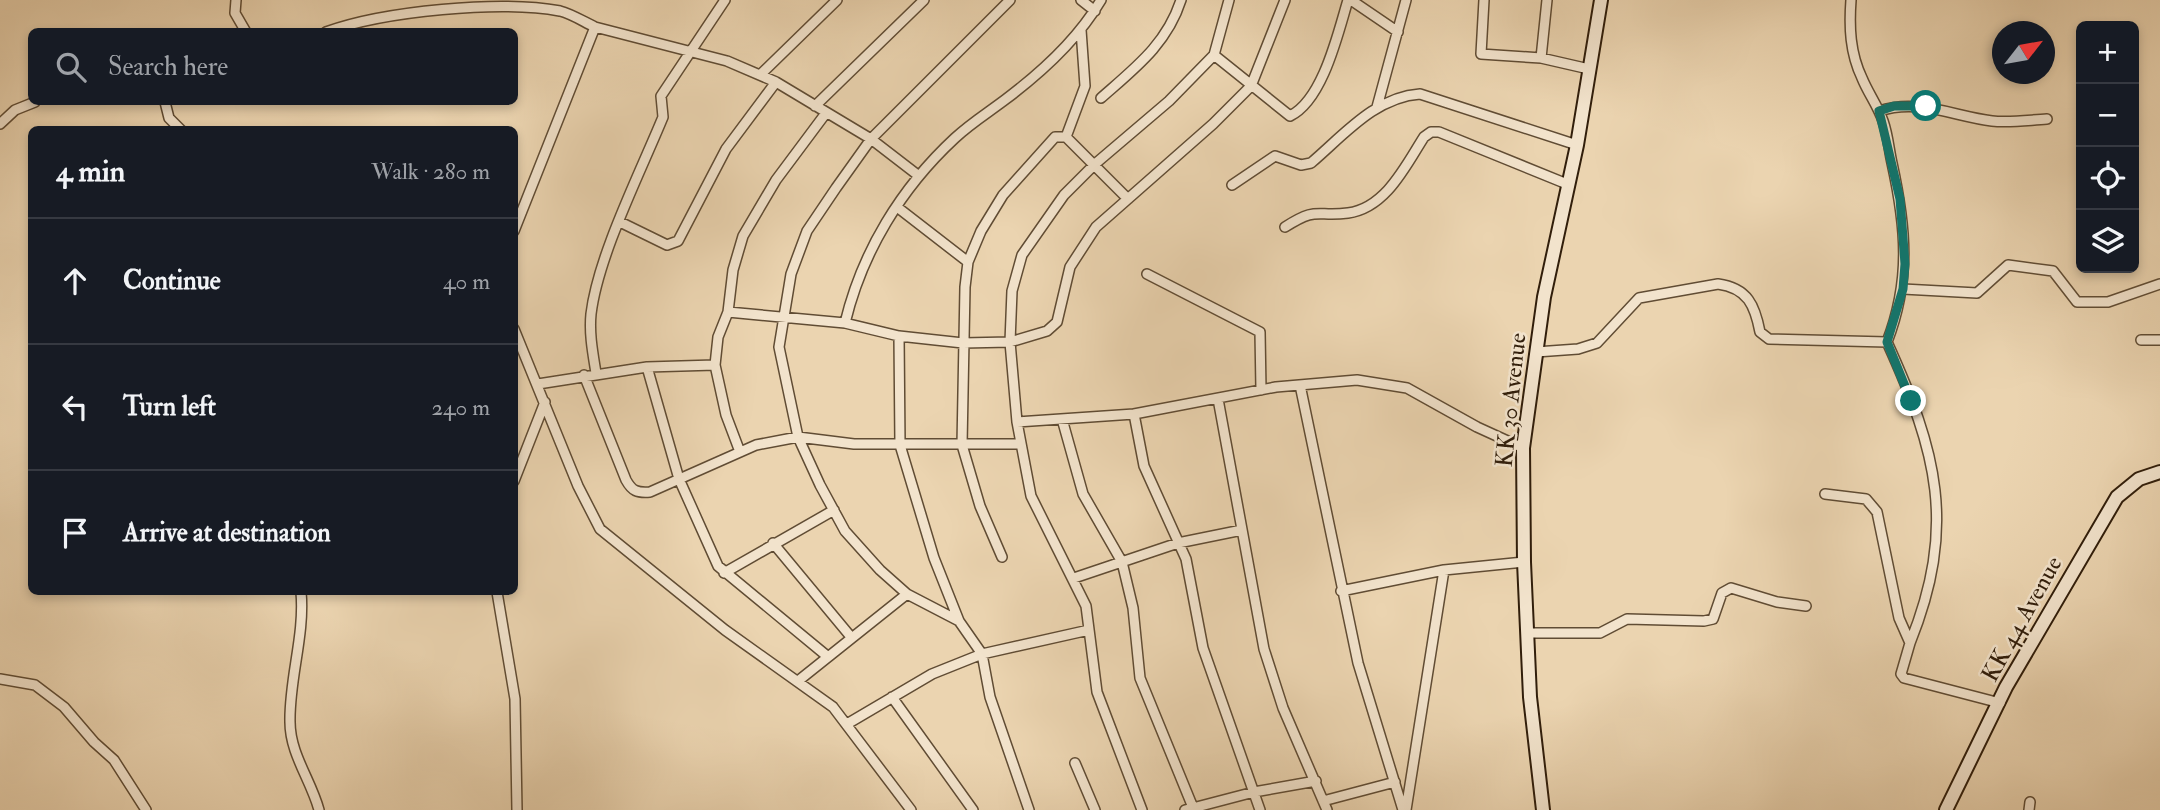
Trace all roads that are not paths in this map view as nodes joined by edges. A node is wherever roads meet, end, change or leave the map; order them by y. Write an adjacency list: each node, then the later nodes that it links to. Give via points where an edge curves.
1 (236, 0): 21 (street, via 235,13)
2 (725, 0): 25 (street)
3 (837, 0): 29 (street)
4 (924, 0): 35 (street)
5 (1010, 0): 43 (street)
6 (1081, 0): 19 (street)
7 (1101, 0): 19 (street)
8 (1181, 0): 32 (street, via 1165,38)
9 (1229, 0): 26 (street)
10 (1285, 0): 31 (street)
11 (1350, 0): 24 (street); 31 (street, via 1311,99 1290,116)
12 (1406, 0): 24 (street)
13 (1484, 0): 27 (street, via 1481,54)
14 (1547, 0): 27 (street)
15 (1601, 0): 28 (main road, KK 30 Avenue)
16 (1851, 0): 37 (street, via 1852,49)
17 (495, 2): 18 (street); 22 (street, via 397,13)
18 (520, 2): 20 (street, via 562,11)
19 (1095, 11): 23 (street)
20 (595, 27): 25 (street); 51 (street)
21 (244, 28)
22 (341, 28)
23 (1081, 30): 42 (street, via 1085,86); 46 (street, via 1023,86 954,138)
24 (1398, 32): 36 (street)
25 (693, 52): 29 (street); 52 (street, via 661,96 663,117)
26 (1214, 55): 31 (street); 45 (street, via 1169,101)
27 (1541, 58): 28 (street)
28 (1589, 69): 44 (main road, KK 30 Avenue)
29 (760, 75): 30 (street)
30 (776, 82): 35 (street); 52 (street, via 726,149 678,241 667,245)
31 (1251, 86): 49 (street)
32 (1101, 98)
33 (28, 105): 40 (street)
34 (166, 105): 41 (street)
35 (815, 106): 38 (street)
36 (1377, 107): 44 (street, via 1391,98 1420,94); 48 (street, via 1311,163 1275,156)
37 (1879, 111): 39 (street, via 1926,106 1996,121); 57 (street, via 1900,199)
38 (826, 113): 43 (street); 58 (street, via 776,180 743,236)
39 (2047, 119)
40 (0, 124)
41 (177, 126)
42 (1066, 137): 45 (street); 54 (street, via 1055,137 1003,195)
43 (871, 139): 46 (street); 59 (street, via 807,231 791,274)
44 (1577, 145): 47 (main road, KK 30 Avenue)
45 (1095, 164): 49 (street); 65 (street, via 1065,195 1022,255 1012,291)
46 (919, 176): 50 (street)
47 (1567, 184): 53 (street, via 1431,132 1381,196 1349,213 1314,212); 68 (main road, KK 30 Avenue)
48 (1232, 185)
49 (1128, 199): 65 (street, via 1097,227 1070,267 1057,322 1036,336)
50 (897, 207): 54 (street); 60 (street, via 864,265)
51 (518, 221)
52 (620, 222): 71 (street, via 591,314)
53 (1285, 228)
54 (968, 262): 67 (street)
55 (1147, 274): 75 (street, via 1260,332)
56 (2160, 284): 57 (street, via 2108,302 2077,302 2053,271 2015,264 2002,269 1977,293)
57 (1903, 289): 66 (street)
58 (728, 313): 59 (street); 69 (street, via 718,337)
59 (783, 317): 60 (street); 81 (street, via 779,347)
60 (845, 323): 61 (street)
61 (899, 336): 67 (street); 83 (street)
62 (518, 338): 73 (street)
63 (2160, 340): 64 (street)
64 (2141, 341)
65 (1010, 342): 67 (street); 80 (street)
66 (1887, 342): 68 (street, via 1769,340 1760,332 1751,300 1718,284 1639,298 1597,343); 110 (street, via 1929,448 1937,502 1929,588)
67 (963, 343): 84 (street)
68 (1536, 352): 85 (main road, KK 30 Avenue)
69 (715, 365): 70 (street); 86 (street)
70 (647, 367): 71 (street); 89 (street)
71 (596, 373): 72 (street)
72 (584, 375): 73 (street); 89 (street, via 632,489 650,492)
73 (538, 384): 77 (street)
74 (1300, 385): 75 (street); 85 (street, via 1342,380 1391,384 1418,393 1477,428); 101 (street)
75 (1261, 390): 76 (street)
76 (1218, 399): 78 (street); 92 (street)
77 (545, 402): 87 (street); 114 (street, via 600,529 725,630)
78 (1135, 414): 79 (street); 94 (street, via 1144,466)
79 (1062, 419): 80 (street); 96 (street, via 1083,494)
80 (1017, 422): 82 (street)
81 (798, 437): 83 (street); 86 (street); 91 (street)
82 (1020, 444): 84 (street); 100 (street, via 1031,496)
83 (900, 445): 84 (street); 106 (street, via 925,532)
84 (962, 445): 95 (street, via 980,506)
85 (1523, 448): 97 (main road, KK 30 Avenue)
86 (740, 452): 89 (street)
87 (518, 471)
88 (2160, 472): 116 (main road, KK 44 Avenue, via 2139,479 2118,497)
89 (679, 479): 99 (street)
90 (1825, 494): 110 (street, via 1856,497 1873,505 1899,618)
91 (834, 510): 93 (street); 102 (street, via 845,531)
92 (1242, 530): 94 (street); 119 (street, via 1264,649 1283,708)
93 (773, 543): 99 (street); 109 (street)
94 (1178, 543): 96 (street); 121 (street, via 1191,576 1203,648)
95 (1002, 556)
96 (1122, 562): 100 (street); 123 (street, via 1133,608 1140,678)
97 (1524, 562): 98 (street); 108 (main road, KK 30 Avenue)
98 (1444, 570): 101 (street); 133 (street)
99 (724, 573): 112 (street)
100 (1074, 578): 107 (street, via 1086,606)
101 (1341, 590): 120 (street)
102 (907, 594): 106 (street); 109 (street)
103 (301, 595): 125 (street, via 290,722 292,745)
104 (498, 595): 126 (street, via 515,699)
105 (1806, 606): 108 (street, via 1731,588 1722,593 1713,619 1627,619 1600,634)
106 (959, 621): 111 (street)
107 (1089, 630): 111 (street); 131 (street, via 1097,692)
108 (1529, 633): 134 (main road, KK 30 Avenue, via 1530,697)
109 (851, 637): 112 (street)
110 (1910, 643): 116 (street, via 1900,669 1904,678)
111 (982, 654): 115 (street, via 932,674); 129 (street, via 998,723)
112 (827, 656): 114 (street)
113 (0, 679): 124 (street, via 35,685 64,707 114,760)
114 (798, 681): 117 (street, via 833,707)
115 (892, 697): 117 (street); 128 (street)
116 (2000, 703): 135 (main road, KK 44 Avenue)
117 (847, 724): 127 (street)
118 (1075, 762): 130 (street)
119 (1316, 781): 121 (street); 122 (street)
120 (1395, 782): 122 (street); 133 (street)
121 (1254, 792): 123 (street); 132 (street)
122 (1325, 805)
123 (1191, 809)
124 (146, 810)
125 (319, 810)
126 (517, 810)
127 (911, 810)
128 (973, 810)
129 (1029, 810)
130 (1095, 810)
131 (1141, 810)
132 (1260, 810)
133 (1405, 810)
134 (1543, 810)
135 (1946, 810)

